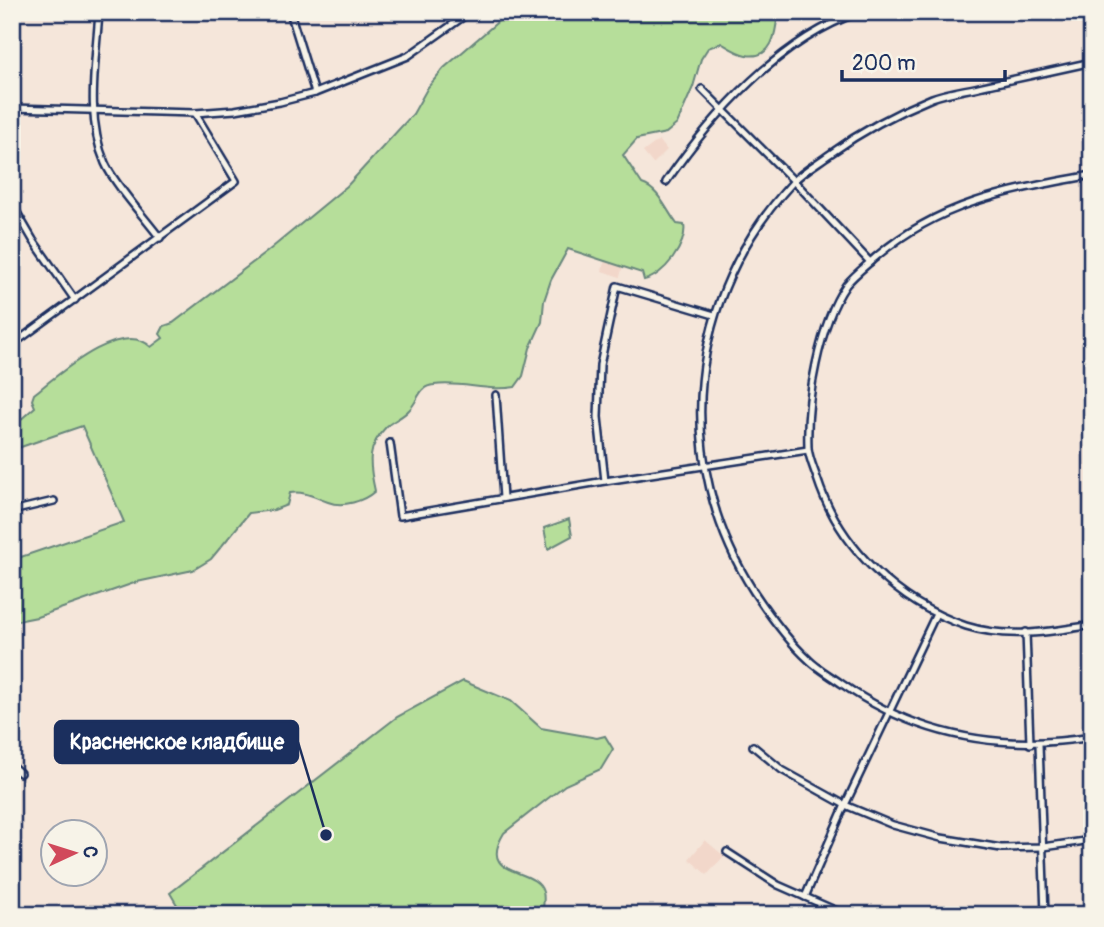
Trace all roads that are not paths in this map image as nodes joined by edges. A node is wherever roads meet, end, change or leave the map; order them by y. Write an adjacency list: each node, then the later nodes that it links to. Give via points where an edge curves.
1 (99, 12): 10 (street)
2 (290, 12): 7 (street)
3 (470, 12): 7 (street, via 408,56)
4 (860, 12): 9 (street, via 839,19 768,65)
5 (1092, 62): 13 (street, via 935,97 862,131)
6 (702, 89): 9 (street)
7 (315, 93): 11 (street, via 235,110)
8 (12, 108): 10 (street)
9 (724, 109): 13 (street); 14 (street)
10 (94, 111): 11 (street); 16 (street, via 95,134 106,166)
11 (195, 113): 16 (street, via 236,181)
12 (1092, 175): 17 (street, via 999,192 944,212)
13 (794, 181): 17 (street); 19 (street, via 747,241)
14 (666, 182)
15 (12, 204): 18 (street)
16 (160, 238): 18 (street)
17 (870, 262): 23 (street, via 846,285 823,330 811,389)
18 (75, 300): 20 (street)
19 (714, 315): 24 (street, via 701,378); 25 (street, via 617,286 600,365 598,417)
20 (12, 345)
21 (496, 395): 26 (street)
22 (390, 443): 26 (street, via 400,516)
23 (808, 450): 24 (street); 29 (street, via 822,494 841,529 876,572)
24 (705, 465): 25 (street); 32 (street, via 714,506 735,560 771,618 809,661)
25 (605, 481): 26 (street)
26 (503, 498)
27 (54, 501): 28 (street)
28 (12, 511)
29 (936, 614): 31 (street, via 998,633); 32 (street)
30 (1092, 625): 31 (street)
31 (1026, 632): 34 (street)
32 (889, 713): 34 (street, via 981,741); 39 (street)
33 (1092, 737): 35 (street)
34 (1030, 744): 35 (street)
35 (1038, 744): 41 (street)
36 (753, 746): 39 (street, via 782,770)
37 (12, 766): 38 (street)
38 (20, 773)
39 (845, 805): 41 (street, via 941,838 1001,848); 43 (street)
40 (1092, 840): 41 (street)
41 (1043, 847): 45 (street)
42 (727, 852): 43 (street)
43 (805, 897): 44 (street)
44 (846, 915)
45 (1045, 915)

